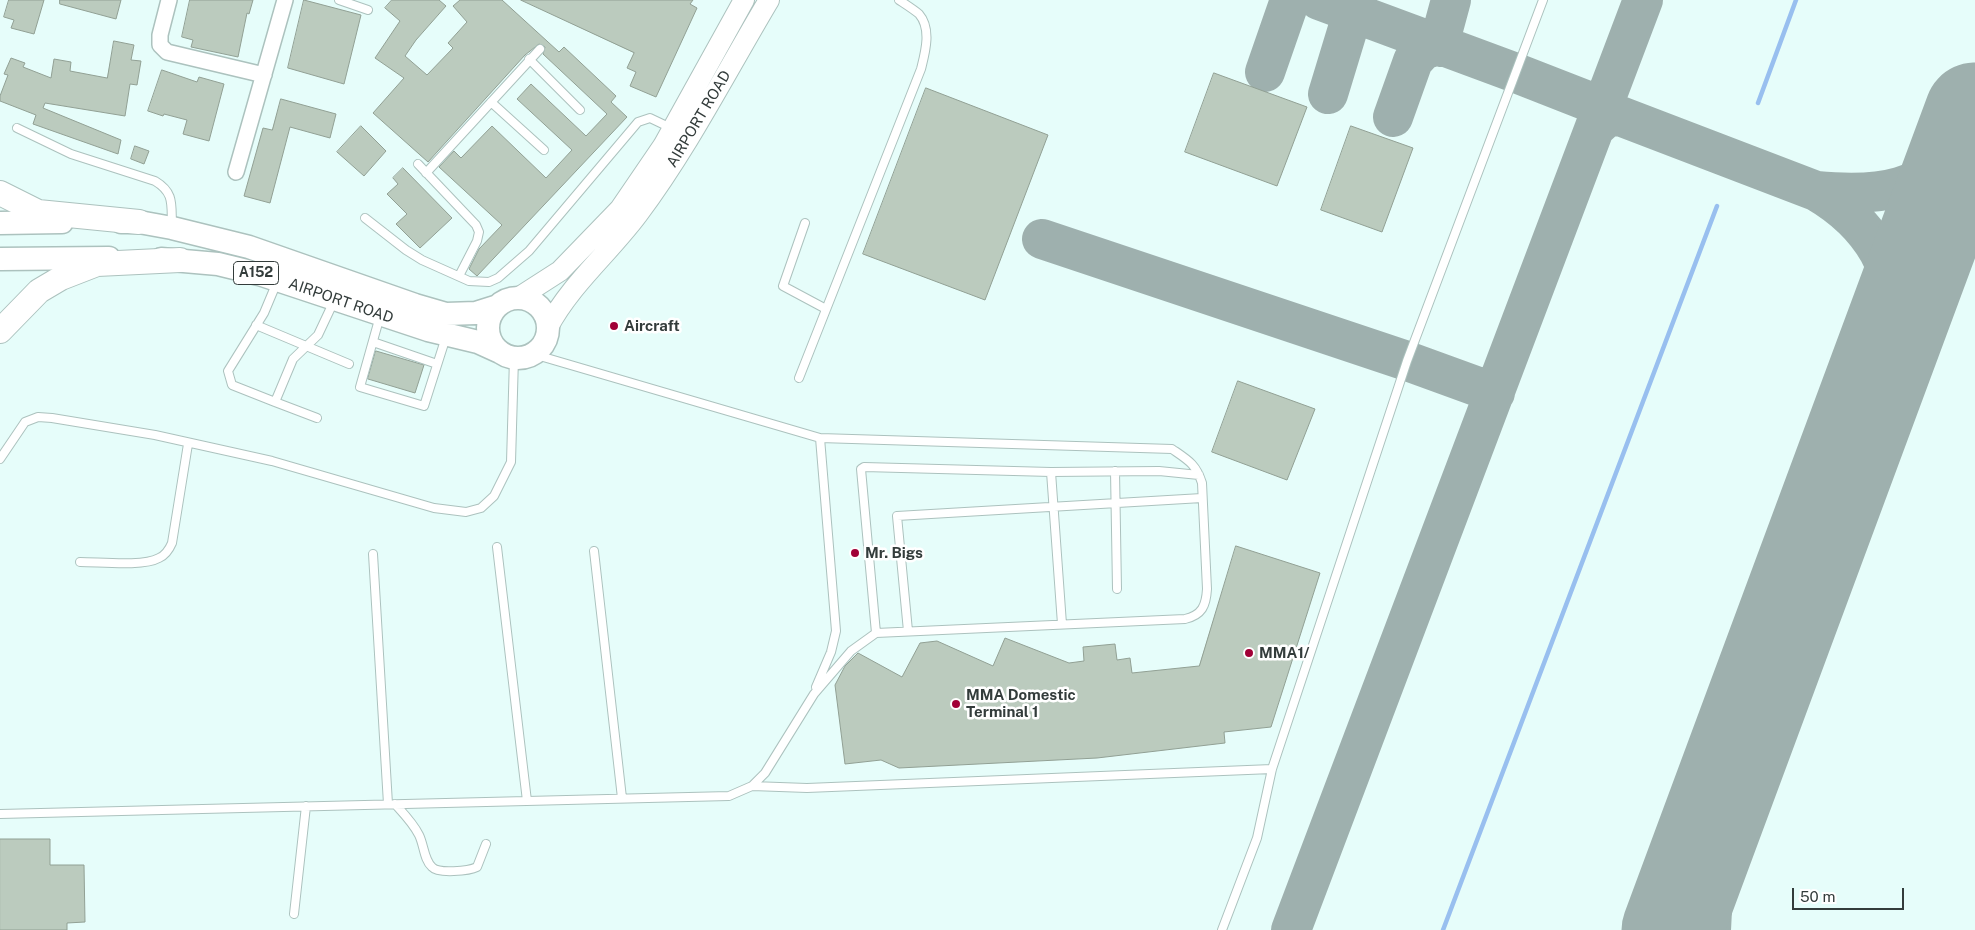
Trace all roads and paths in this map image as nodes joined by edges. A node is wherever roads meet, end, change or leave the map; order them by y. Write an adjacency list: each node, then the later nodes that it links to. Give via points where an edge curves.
1 (169, 0): 11 (street, via 160,35 160,44 167,52)
2 (285, 0): 11 (street)
3 (339, 0): 8 (lane)
4 (744, 0): 15 (main road, AIRPORT ROAD)
5 (769, 0): 36 (main road, AIRPORT ROAD, via 675,162 637,215 559,307)
6 (899, 0): 33 (lane, via 920,15 926,34 926,49 900,124)
7 (1543, 0): 65 (lane, via 1407,361)
8 (368, 10)
9 (540, 49): 10 (lane)
10 (530, 60): 12 (lane); 13 (lane)
11 (264, 75): 18 (street)
12 (491, 102): 16 (lane); 19 (lane)
13 (580, 110)
14 (17, 128): 25 (lane, via 71,154 163,186 168,191)
15 (673, 129): 28 (lane, via 650,118 638,122 529,251 507,270 489,282 469,281); 30 (main road, AIRPORT ROAD, via 620,209 560,271)
16 (544, 150)
17 (418, 164): 19 (lane)
18 (236, 172)
19 (426, 173): 28 (lane, via 479,232)
20 (0, 194): 23 (highway, via 38,212)
21 (365, 218): 28 (lane, via 422,260)
22 (0, 222): 23 (main road, AIRPORT ROAD / A152)
23 (139, 222): 25 (main road, AIRPORT ROAD / A152)
24 (805, 223): 33 (lane, via 783,286)
25 (172, 228): 32 (main road, AIRPORT ROAD / A152, via 249,247 446,314 476,313)
26 (0, 259): 27 (main road, AIRPORT ROAD / A152, via 143,257)
27 (180, 260): 29 (main road, AIRPORT ROAD / A152, via 218,264); 37 (highway, via 97,264 61,278 39,291)
28 (459, 276)
29 (277, 280): 31 (main road, AIRPORT ROAD / A152); 35 (lane)
30 (518, 298): 32 (main road, via 510,298); 36 (main road, via 542,308)
31 (335, 299): 34 (main road, AIRPORT ROAD / A152); 40 (lane, via 318,335)
32 (495, 307): 41 (main road, via 488,320 490,339)
33 (826, 309): 44 (lane)
34 (381, 314): 38 (main road, AIRPORT ROAD / A152); 39 (lane)
35 (256, 325): 40 (lane); 45 (lane, via 228,371 228,377 232,384)
36 (548, 327): 41 (main road, via 544,342)
37 (0, 330)
38 (447, 335): 41 (main road, AIRPORT ROAD / A152); 43 (lane)
39 (373, 342): 43 (lane); 43 (lane, via 360,387 424,406)
40 (307, 347): 42 (lane); 45 (lane, via 293,359)
41 (516, 354): 47 (lane); 48 (lane, via 511,462 494,496 481,508 466,512 434,508 272,461)
42 (350, 364)
43 (438, 364)
44 (799, 378)
45 (275, 402): 46 (lane)
46 (317, 418)
47 (820, 438): 52 (lane, via 1172,449 1190,461); 64 (lane, via 836,631)
48 (188, 444): 49 (lane, via 155,435 38,417 25,422); 59 (lane, via 168,552 145,562)
49 (0, 459)
50 (1115, 471): 51 (lane); 52 (lane); 54 (lane)
51 (1051, 472): 55 (lane); 63 (lane, via 861,469)
52 (1199, 475): 53 (lane)
53 (1202, 498): 54 (lane); 61 (lane, via 1207,589 1202,611 1185,619)
54 (1115, 504): 55 (lane); 60 (lane)
55 (1053, 508): 61 (lane); 62 (lane, via 897,516)
56 (497, 547): 68 (lane)
57 (594, 551): 67 (lane)
58 (373, 554): 69 (lane)
59 (80, 562)
60 (1117, 589)
61 (1062, 624): 62 (lane)
62 (908, 631): 63 (lane)
63 (876, 633): 64 (lane, via 851,651)
64 (814, 694): 66 (lane, via 765,772)
65 (1272, 769): 66 (lane, via 807,788); 74 (lane, via 1257,838)
66 (752, 786): 67 (lane, via 730,796)
67 (622, 798): 68 (lane)
68 (527, 801): 69 (lane)
69 (392, 804): 70 (lane); 72 (lane, via 412,824 434,870 472,870 477,867)
70 (306, 806): 71 (lane); 73 (lane)
71 (0, 814)
72 (486, 844)
73 (294, 914)
74 (1222, 930)

